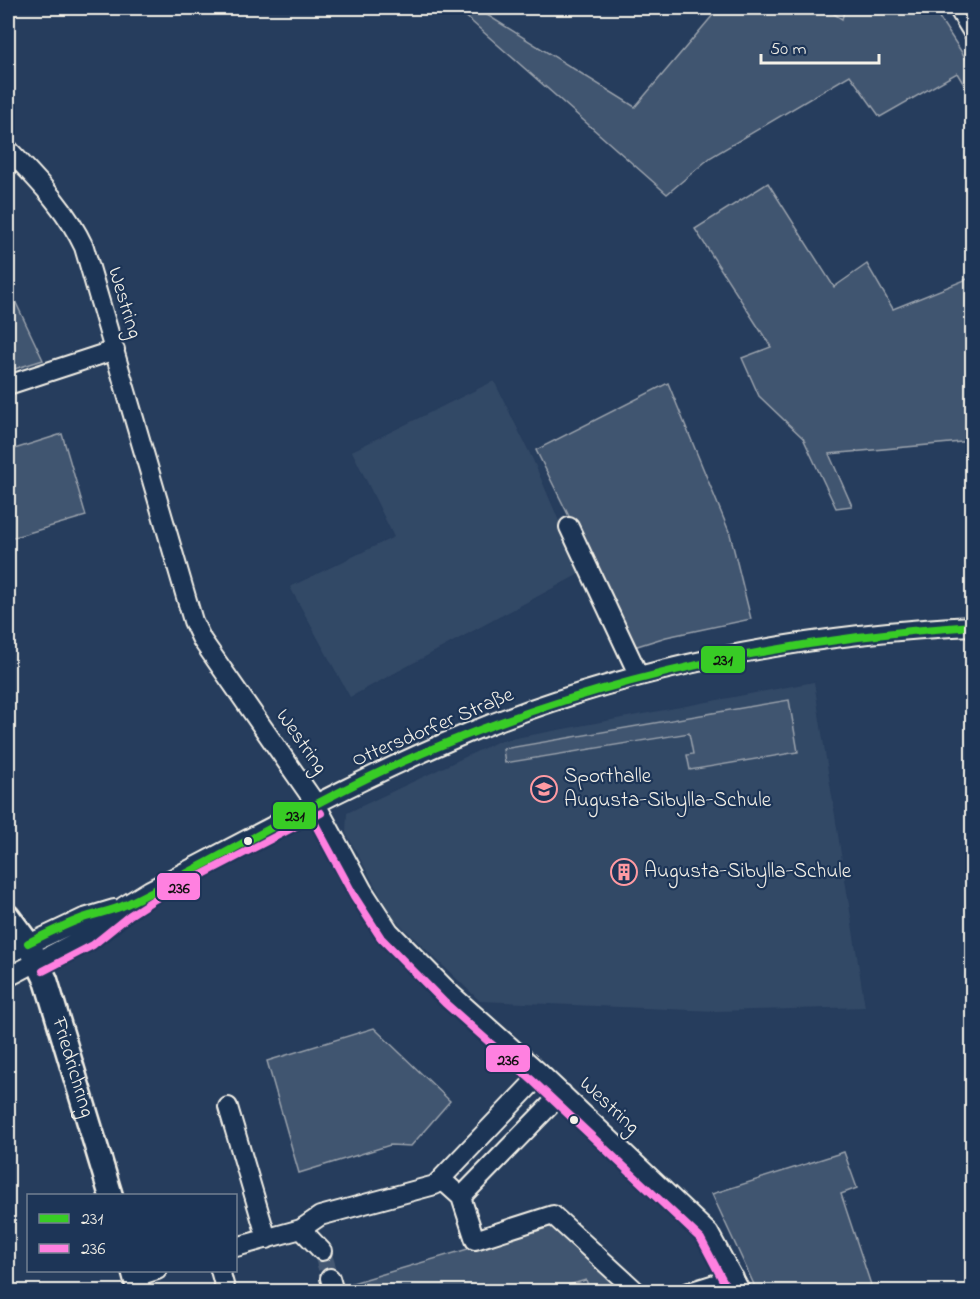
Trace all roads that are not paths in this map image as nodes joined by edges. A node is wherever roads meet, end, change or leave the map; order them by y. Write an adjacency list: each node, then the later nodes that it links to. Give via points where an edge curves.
1 (958, 8): 2 (street)
2 (972, 31)
3 (8, 149): 4 (street, Westring, via 57,200 73,224 84,247)
4 (115, 350): 5 (street); 9 (street, Westring, via 197,631)
5 (8, 385)
6 (569, 527): 8 (street)
7 (972, 626): 8 (street, Ottersdorfer Straße, via 863,634 784,645)
8 (639, 676): 9 (street, Ottersdorfer Straße, via 467,734)
9 (316, 804): 11 (street, Ottersdorfer Straße, via 124,906 84,918); 14 (street, Westring, via 388,931 452,995)
10 (8, 916): 11 (main road, Friedrichring)
11 (33, 952): 12 (street, Ottersdorfer Straße); 13 (street, Ottersdorfer Straße); 18 (main road, Friedrichring, via 57,1009 76,1086)
12 (8, 954)
13 (8, 976)
14 (541, 1074): 15 (street, Westring); 17 (street)
15 (562, 1093): 19 (street); 27 (street, Westring, via 709,1233)
16 (228, 1107): 21 (street)
17 (441, 1179): 19 (street); 20 (street, via 435,1185 320,1216)
18 (110, 1194)
19 (462, 1197): 29 (street, via 475,1240 554,1215)
20 (301, 1229): 21 (street); 23 (street)
21 (267, 1239): 22 (street)
22 (237, 1247)
23 (322, 1251)
24 (153, 1272): 26 (street)
25 (221, 1272): 28 (street)
26 (135, 1280)
27 (737, 1285): 30 (street)
28 (226, 1292)
29 (637, 1292)
30 (690, 1292)

